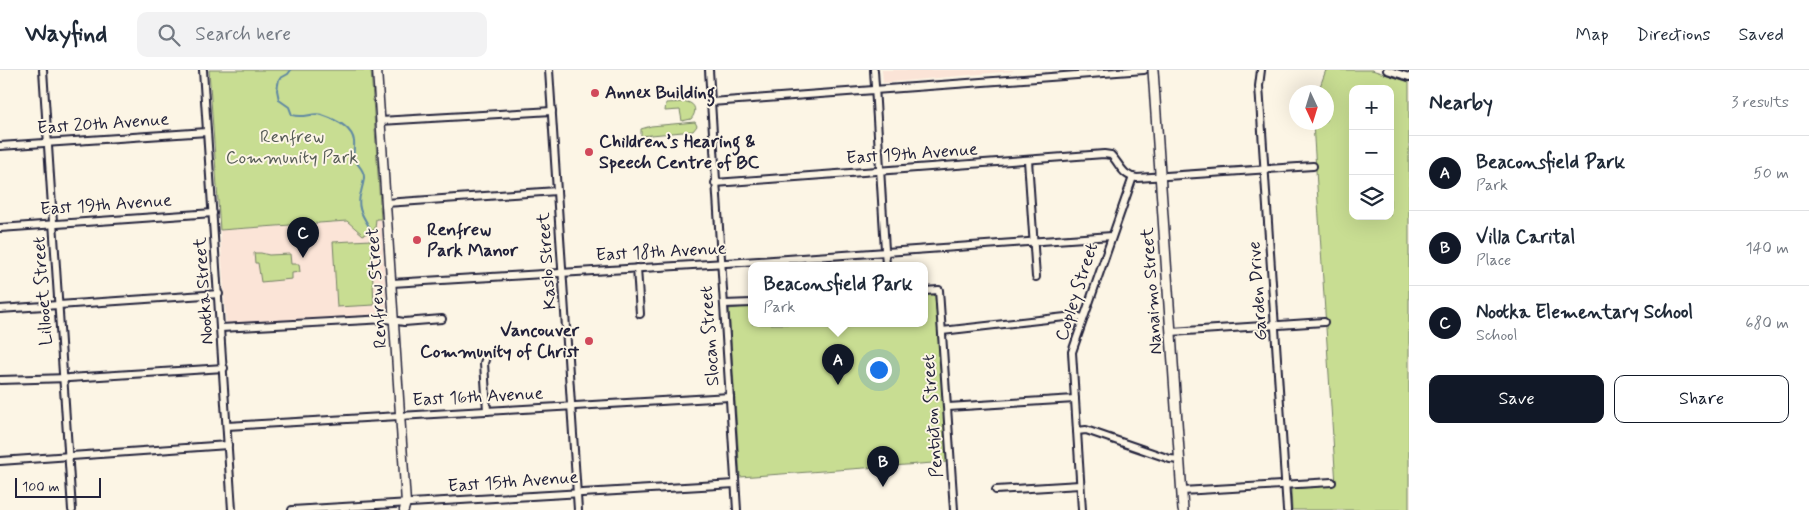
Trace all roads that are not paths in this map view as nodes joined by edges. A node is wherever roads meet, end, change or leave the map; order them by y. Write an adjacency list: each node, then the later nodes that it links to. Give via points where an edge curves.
1 (43, 70): 17 (street, Lillooet Street)
2 (203, 70): 16 (street, Nootka Street)
3 (377, 70): 15 (street, Renfrew Street)
4 (549, 70): 14 (street, Kaslo Street)
5 (709, 70): 13 (street, Slocan Street)
6 (874, 70): 12 (street)
7 (1144, 70): 12 (street)
8 (1153, 70): 23 (main road, Nanaimo Street)
9 (1261, 70): 21 (street, Garden Drive, via 1259,86)
10 (1387, 70): 11 (street)
11 (1409, 77)
12 (875, 91): 13 (street); 22 (street)
13 (711, 102): 25 (street, Slocan Street)
14 (552, 110): 15 (street); 26 (street, Kaslo Street)
15 (380, 122): 27 (street, Renfrew Street)
16 (207, 132): 17 (street, East 20th Avenue); 28 (street, Nootka Street)
17 (48, 143): 18 (street, East 20th Avenue); 29 (street, Lillooet Street)
18 (0, 146)
19 (1028, 160): 22 (street, East 19th Avenue); 24 (street, East 19th Avenue, via 1111,155 1121,170); 32 (street)
20 (1313, 166): 21 (street)
21 (1265, 169): 23 (street); 53 (street, Garden Drive)
22 (881, 172): 25 (street, East 19th Avenue); 33 (street)
23 (1160, 176): 24 (street); 56 (main road, Nanaimo Street)
24 (1133, 177): 31 (street, Copley Street)
25 (715, 183): 37 (street, Slocan Street)
26 (557, 191): 27 (street); 39 (street, Kaslo Street)
27 (386, 203): 41 (street, Renfrew Street)
28 (213, 213): 29 (street, East 19th Avenue); 43 (street, Nootka Street)
29 (54, 224): 30 (street, East 19th Avenue); 46 (street, Lillooet Street)
30 (0, 228)
31 (1112, 236): 32 (street, East 18th Avenue); 49 (street, Copley Street)
32 (1034, 240): 33 (street, East 18th Avenue); 40 (street)
33 (886, 252): 34 (street, East 18th Avenue); 36 (street)
34 (748, 262)
35 (748, 262): 37 (street, East 18th Avenue)
36 (886, 262)
37 (721, 264): 38 (street, East 18th Avenue); 45 (street, Slocan Street)
38 (637, 268): 39 (street, East 18th Avenue); 48 (street)
39 (563, 272): 41 (street, East 18th Avenue); 63 (street, Kaslo Street)
40 (1036, 277)
41 (392, 283): 51 (street, Renfrew Street)
42 (928, 291): 55 (street, Penticton Street, via 939,290)
43 (219, 294): 46 (street); 54 (street, Nootka Street)
44 (748, 303): 45 (street)
45 (724, 304): 61 (street, Slocan Street)
46 (59, 305): 47 (street); 59 (street, Lillooet Street)
47 (0, 309)
48 (640, 314)
49 (1083, 318): 55 (street, via 1074,316); 62 (street, Copley Street, via 1072,352)
50 (442, 319): 51 (street)
51 (394, 320): 54 (street); 66 (street, Renfrew Street)
52 (1324, 322): 53 (street)
53 (1275, 325): 56 (street); 75 (street, Garden Drive)
54 (221, 328): 58 (street, Nootka Street)
55 (942, 331): 64 (street, Penticton Street)
56 (1171, 332): 71 (main road, Nanaimo Street)
57 (486, 357): 65 (street)
58 (224, 368): 59 (street); 67 (street, Nootka Street)
59 (64, 377): 60 (street); 70 (street, Lillooet Street)
60 (0, 380)
61 (730, 397): 63 (street, East 16th Avenue); 74 (street, Slocan Street)
62 (1075, 399): 64 (street); 68 (street, Copley Street)
63 (571, 406): 65 (street, East 16th Avenue); 79 (street, Kaslo Street)
64 (948, 407): 86 (street, Penticton Street)
65 (487, 411): 66 (street, East 16th Avenue)
66 (400, 416): 67 (street, East 16th Avenue); 80 (street, Renfrew Street)
67 (227, 426): 69 (street, Nootka Street)
68 (1077, 431): 71 (street, via 1086,430); 76 (street, Copley Street)
69 (228, 445): 70 (street); 82 (street, Nootka Street)
70 (69, 456): 72 (street); 81 (street, Lillooet Street)
71 (1180, 460): 78 (main road, Nanaimo Street)
72 (0, 461)
73 (1332, 482): 75 (street)
74 (735, 484): 79 (street, East 15th Avenue); 85 (street, Slocan Street)
75 (1285, 484): 78 (street); 89 (street, Garden Drive)
76 (1080, 485): 77 (street); 87 (street, Copley Street)
77 (996, 490)
78 (1182, 491): 88 (main road, Nanaimo Street)
79 (577, 493): 80 (street, East 15th Avenue); 84 (street, Kaslo Street)
80 (406, 508): 83 (street, East 15th Avenue)
81 (72, 510)
82 (232, 510)
83 (292, 510)
84 (578, 510)
85 (737, 510)
86 (954, 510)
87 (1082, 510)
88 (1183, 510)
89 (1286, 510)

